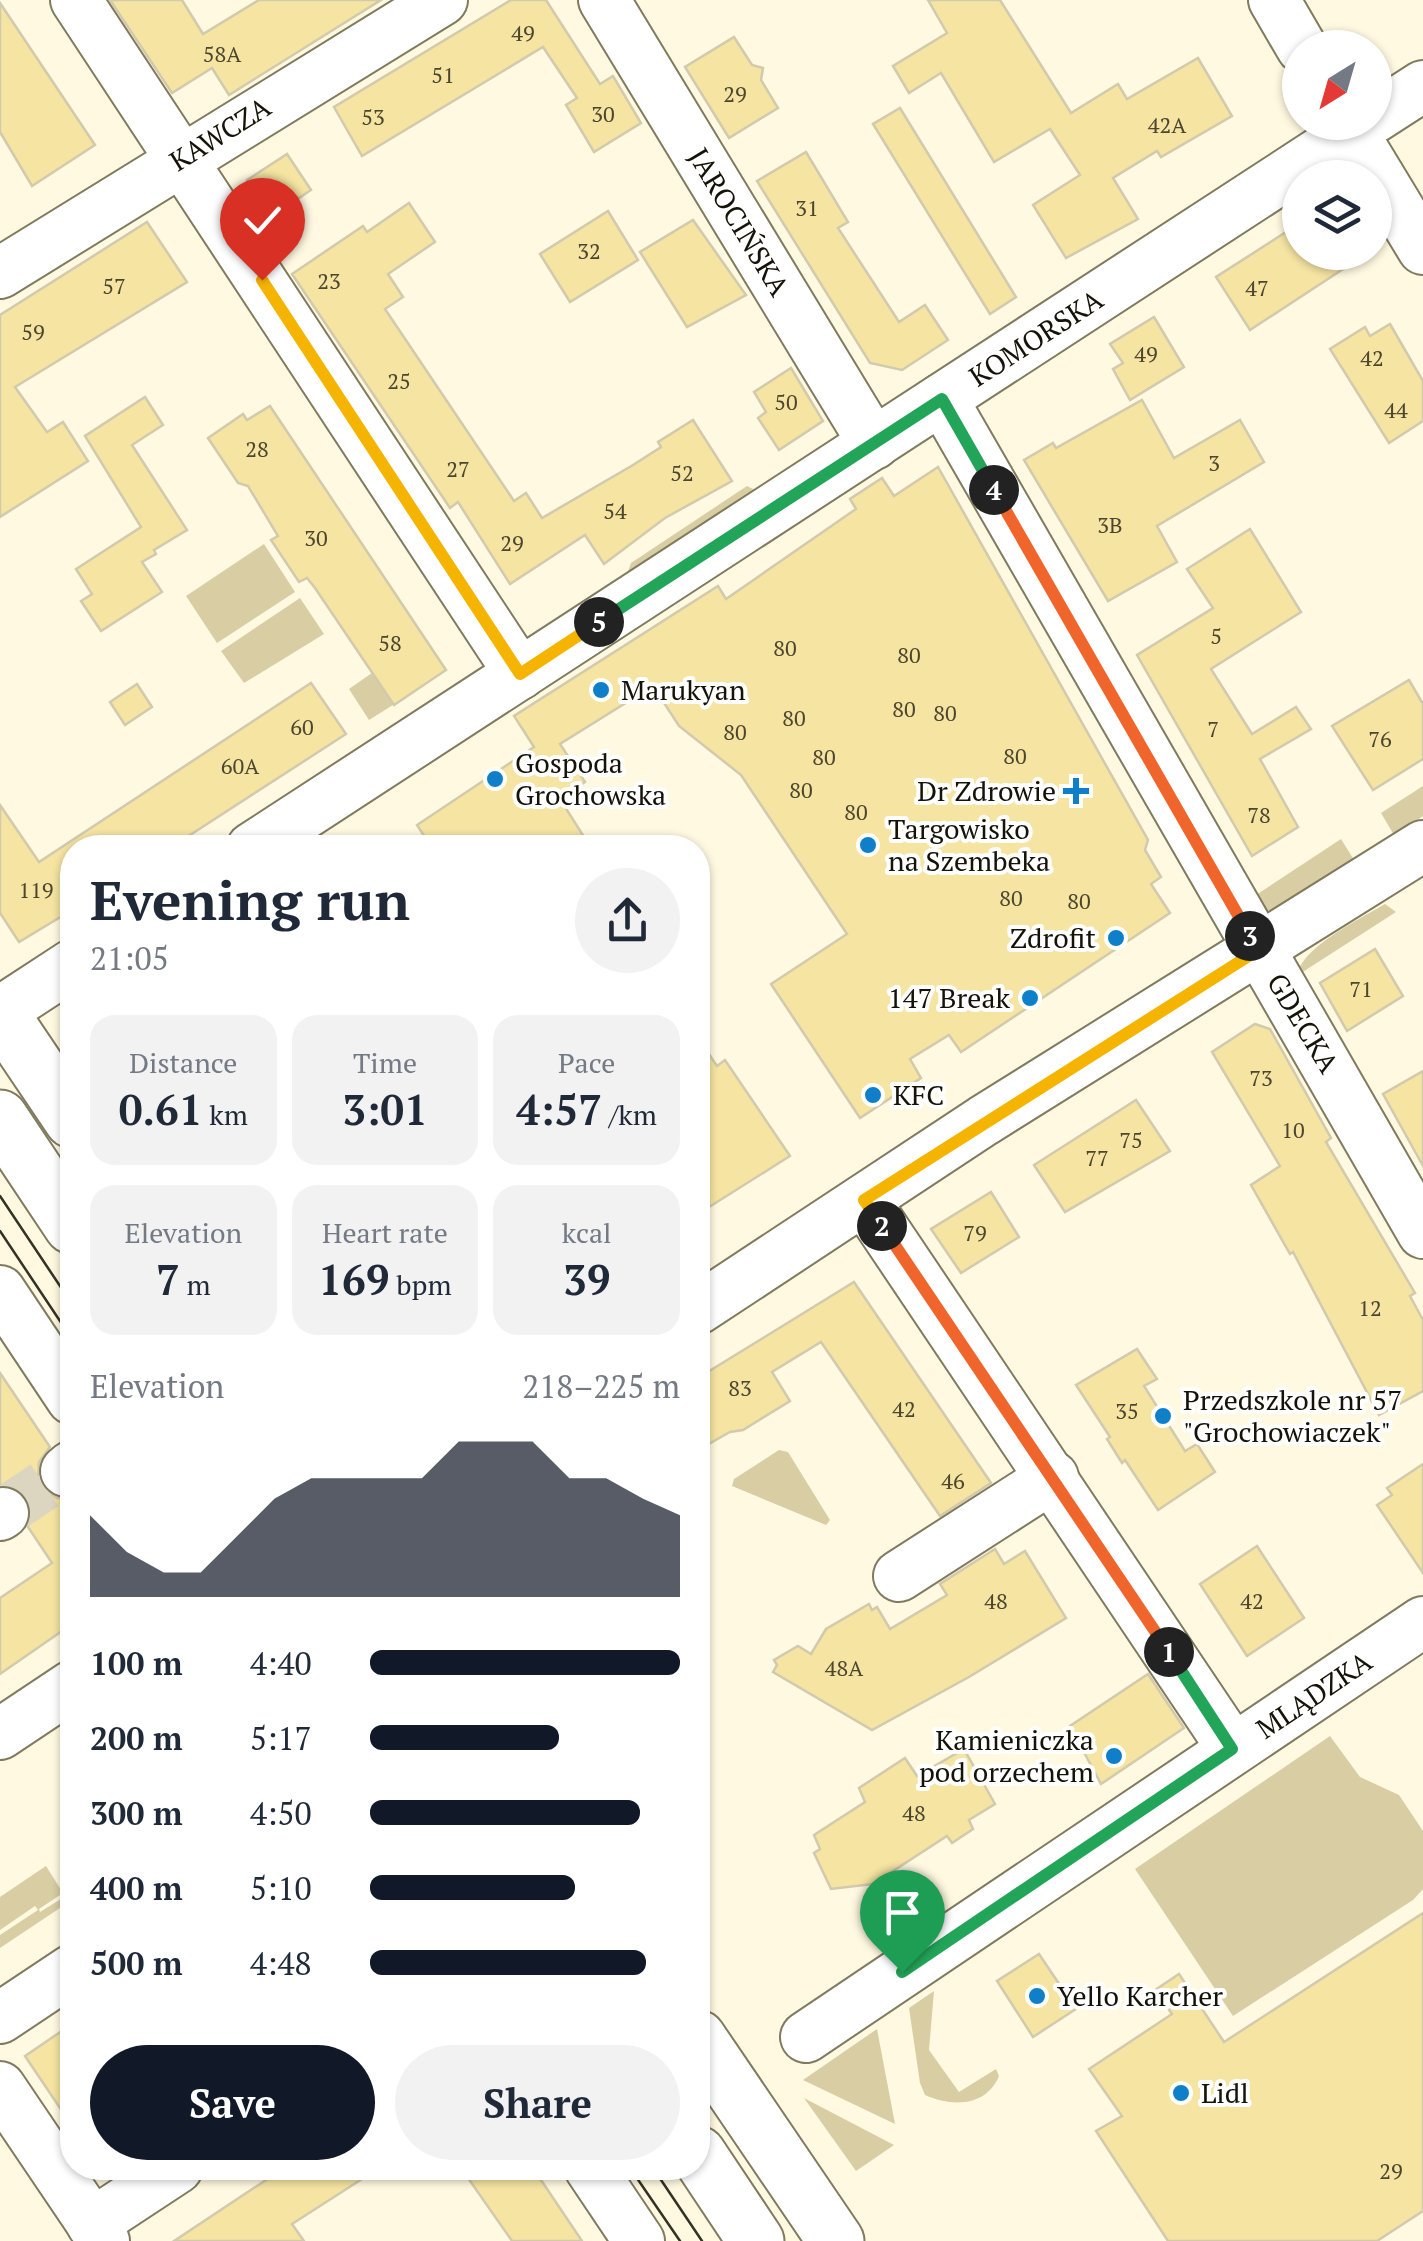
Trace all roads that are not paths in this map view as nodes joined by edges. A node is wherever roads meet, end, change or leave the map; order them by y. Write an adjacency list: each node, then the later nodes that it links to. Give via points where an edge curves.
1 (76, 0): 10 (street)
2 (442, 0): 10 (street, KAWCZA)
3 (604, 0): 14 (street, JAROCIŃSKA)
4 (1274, 0): 5 (street)
5 (1292, 30)
6 (1423, 86): 7 (street, KOMORSKA)
7 (1392, 105)
8 (1336, 140): 13 (street, KOMORSKA)
9 (1368, 140): 11 (street)
10 (181, 158): 12 (street, KAWCZA); 15 (street)
11 (1423, 250)
12 (0, 273)
13 (942, 399): 14 (street, KOMORSKA); 18 (street, GDECKA)
14 (874, 444): 15 (street, KOMORSKA)
15 (520, 674): 16 (street, KOMORSKA)
16 (272, 835)
17 (1423, 846): 18 (street)
18 (1258, 950): 23 (street); 25 (street, GDECKA)
19 (60, 972): 20 (street)
20 (0, 1012): 21 (main road)
21 (60, 1102)
22 (0, 1118): 24 (main road)
23 (864, 1200): 27 (street); 29 (street)
24 (60, 1208)
25 (1423, 1232)
26 (0, 1291): 28 (street)
27 (710, 1301)
28 (60, 1381)
29 (1053, 1478): 30 (street); 34 (street)
30 (899, 1576)
31 (1423, 1622): 34 (street, MLĄDZKA)
32 (60, 1694): 33 (street)
33 (0, 1734)
34 (1232, 1749): 37 (street, MLĄDZKA)
35 (60, 1978): 36 (street)
36 (0, 2018)
37 (806, 2036)
38 (710, 2056): 48 (main road)
39 (0, 2087): 41 (street)
40 (710, 2172): 47 (main road)
41 (60, 2176)
42 (63, 2180): 45 (street)
43 (163, 2180): 45 (street)
44 (598, 2180): 46 (street)
45 (98, 2232)
46 (639, 2241)
47 (756, 2241)
48 (836, 2241)

